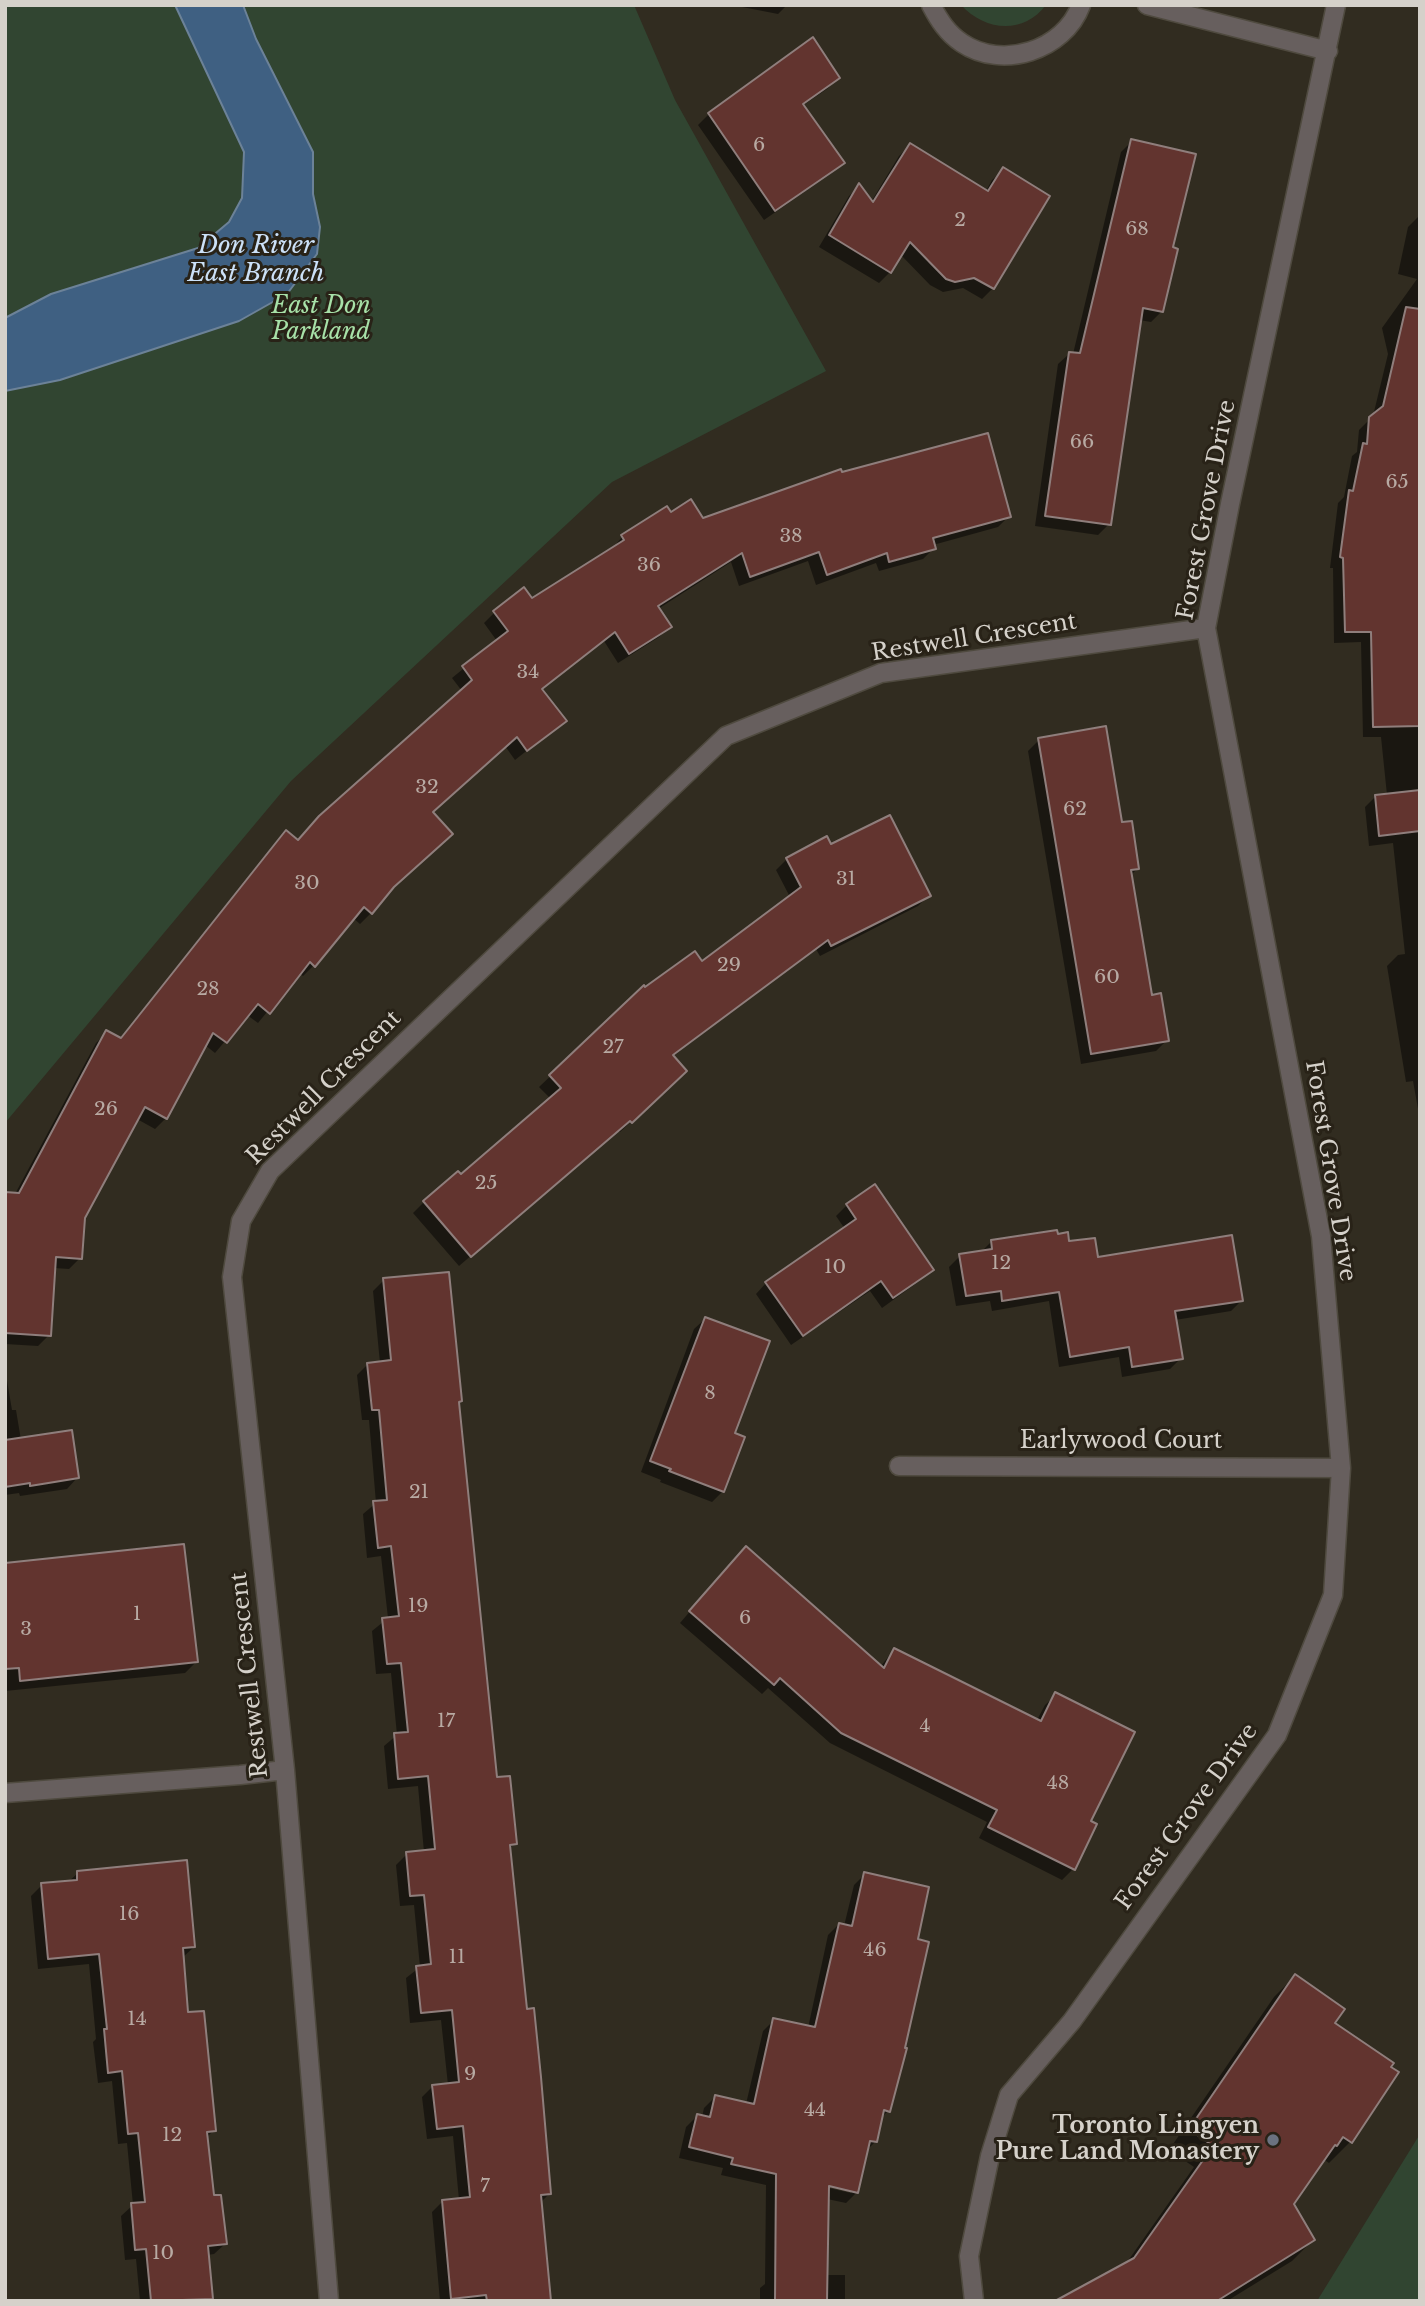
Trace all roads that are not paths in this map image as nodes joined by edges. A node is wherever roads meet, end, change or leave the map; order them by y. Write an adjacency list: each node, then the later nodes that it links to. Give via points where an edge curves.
1 (931, 5): 2 (street, via 943,26 963,43 987,54 1013,56 1038,49 1060,35)
2 (1081, 5)
3 (1147, 5): 5 (street)
4 (1336, 5): 5 (street, Forest Grove Drive)
5 (1328, 51): 6 (street, Forest Grove Drive)
6 (1206, 628): 8 (street, Forest Grove Drive, via 1321,1236); 9 (street, Restwell Crescent, via 881,673 726,736 270,1171 241,1221 232,1277)
7 (899, 1466): 8 (street, Earlywood Court)
8 (1341, 1468): 12 (street, Forest Grove Drive, via 1333,1595 1278,1734 1072,2021 1009,2095 990,2156 969,2256)
9 (285, 1770): 10 (street); 11 (street, Restwell Crescent)
10 (5, 1793)
11 (329, 2301)
12 (974, 2301)

